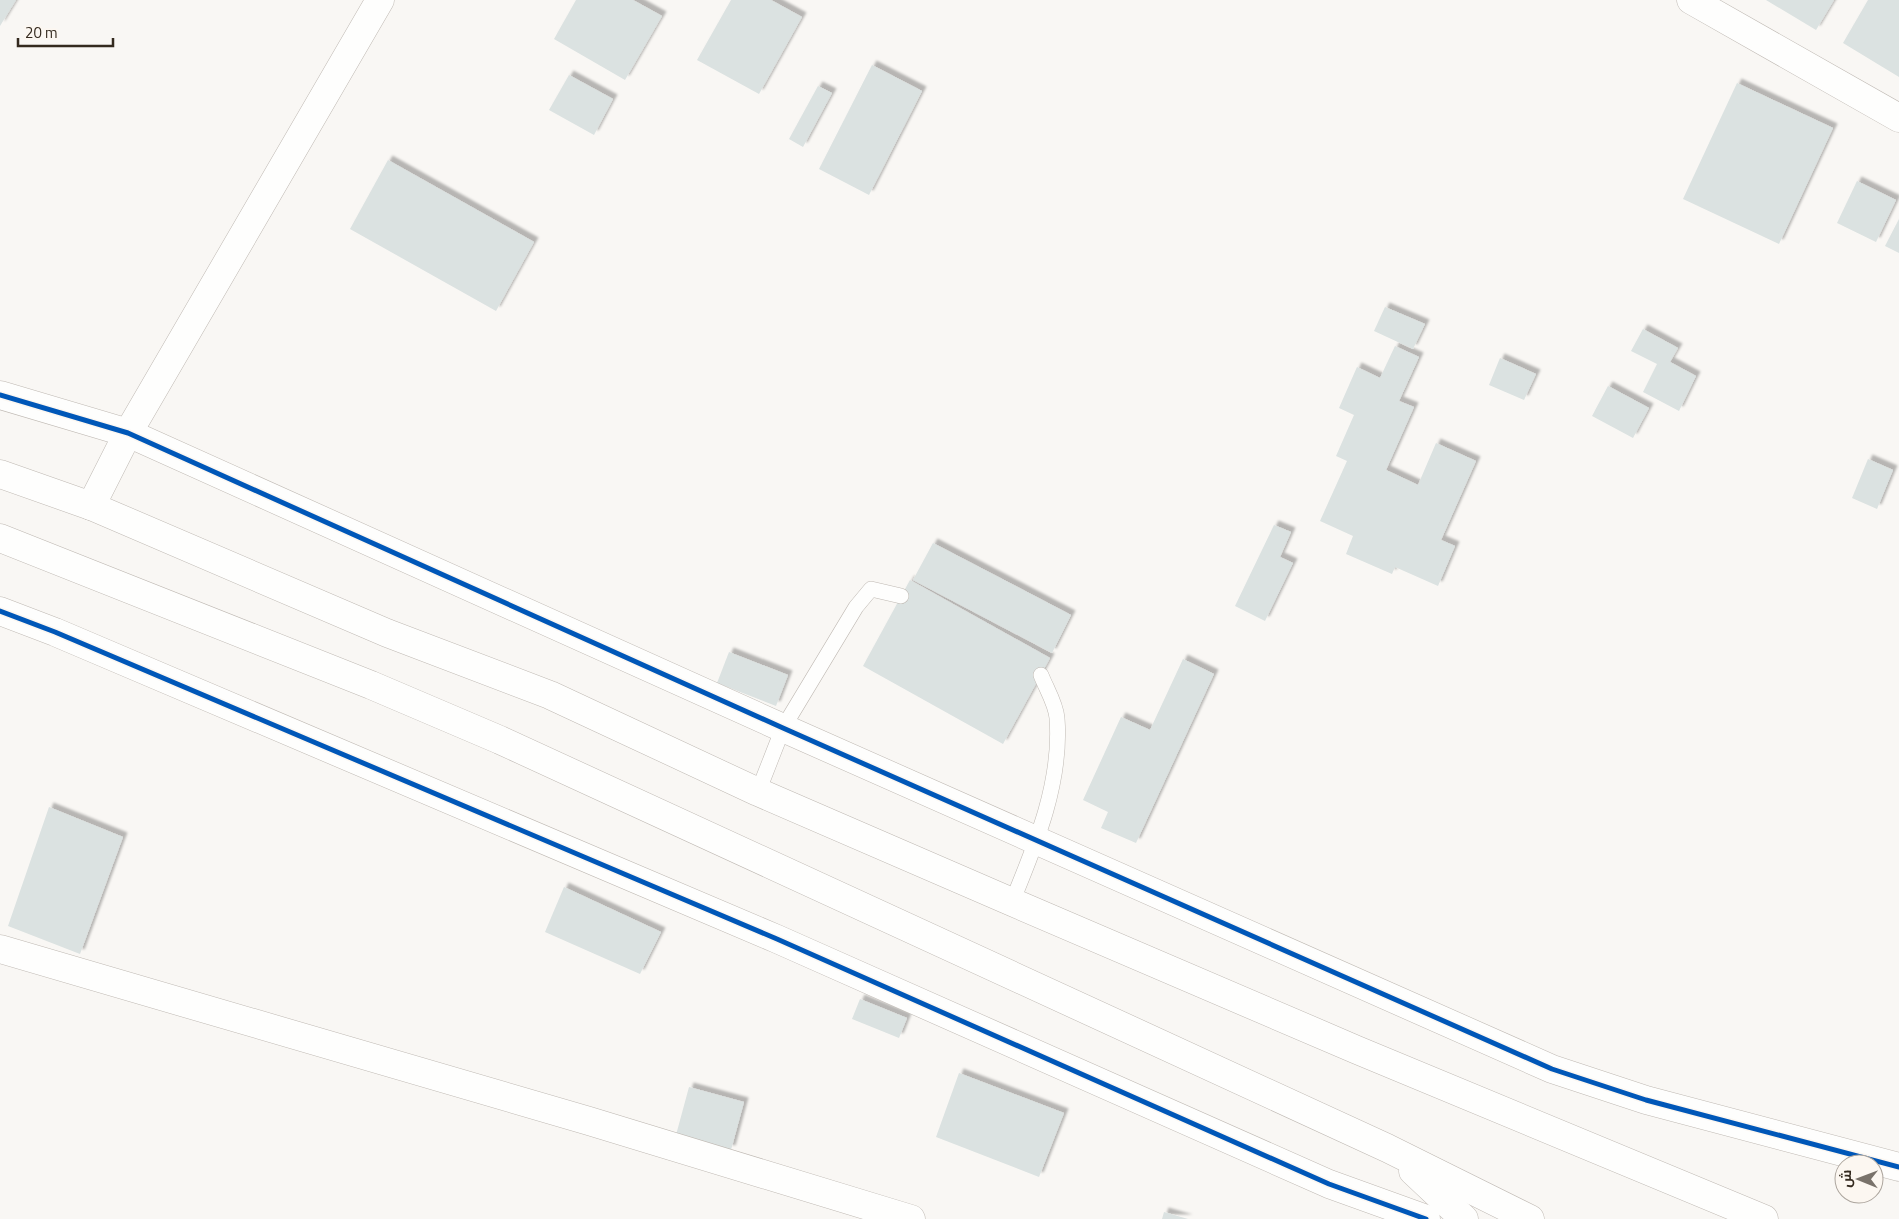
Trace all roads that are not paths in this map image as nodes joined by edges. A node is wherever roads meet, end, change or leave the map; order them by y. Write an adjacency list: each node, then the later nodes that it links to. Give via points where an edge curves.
1 (380, 0): 5 (main road)
2 (1691, 0): 3 (main road)
3 (1899, 118)
4 (0, 395): 5 (main road)
5 (128, 433): 7 (main road); 12 (main road)
6 (0, 474): 7 (main road)
7 (91, 506): 13 (main road, via 387,633 550,695)
8 (0, 538): 17 (main road, via 371,684 492,736)
9 (901, 596): 12 (lane, via 871,589 856,607)
10 (0, 611): 20 (main road, via 777,939 1329,1184)
11 (1041, 675): 14 (lane, via 1057,716 1054,776)
12 (783, 728): 13 (lane); 14 (main road)
13 (758, 792): 15 (main road)
14 (1038, 841): 15 (lane); 18 (main road, via 1552,1069 1646,1100)
15 (1012, 902): 23 (main road, via 1366,1054)
16 (0, 949): 19 (main road)
17 (1388, 1148): 21 (main road); 22 (main road)
18 (1899, 1167)
19 (911, 1219)
20 (1426, 1219)
21 (1464, 1219)
22 (1530, 1219)
23 (1764, 1219)

